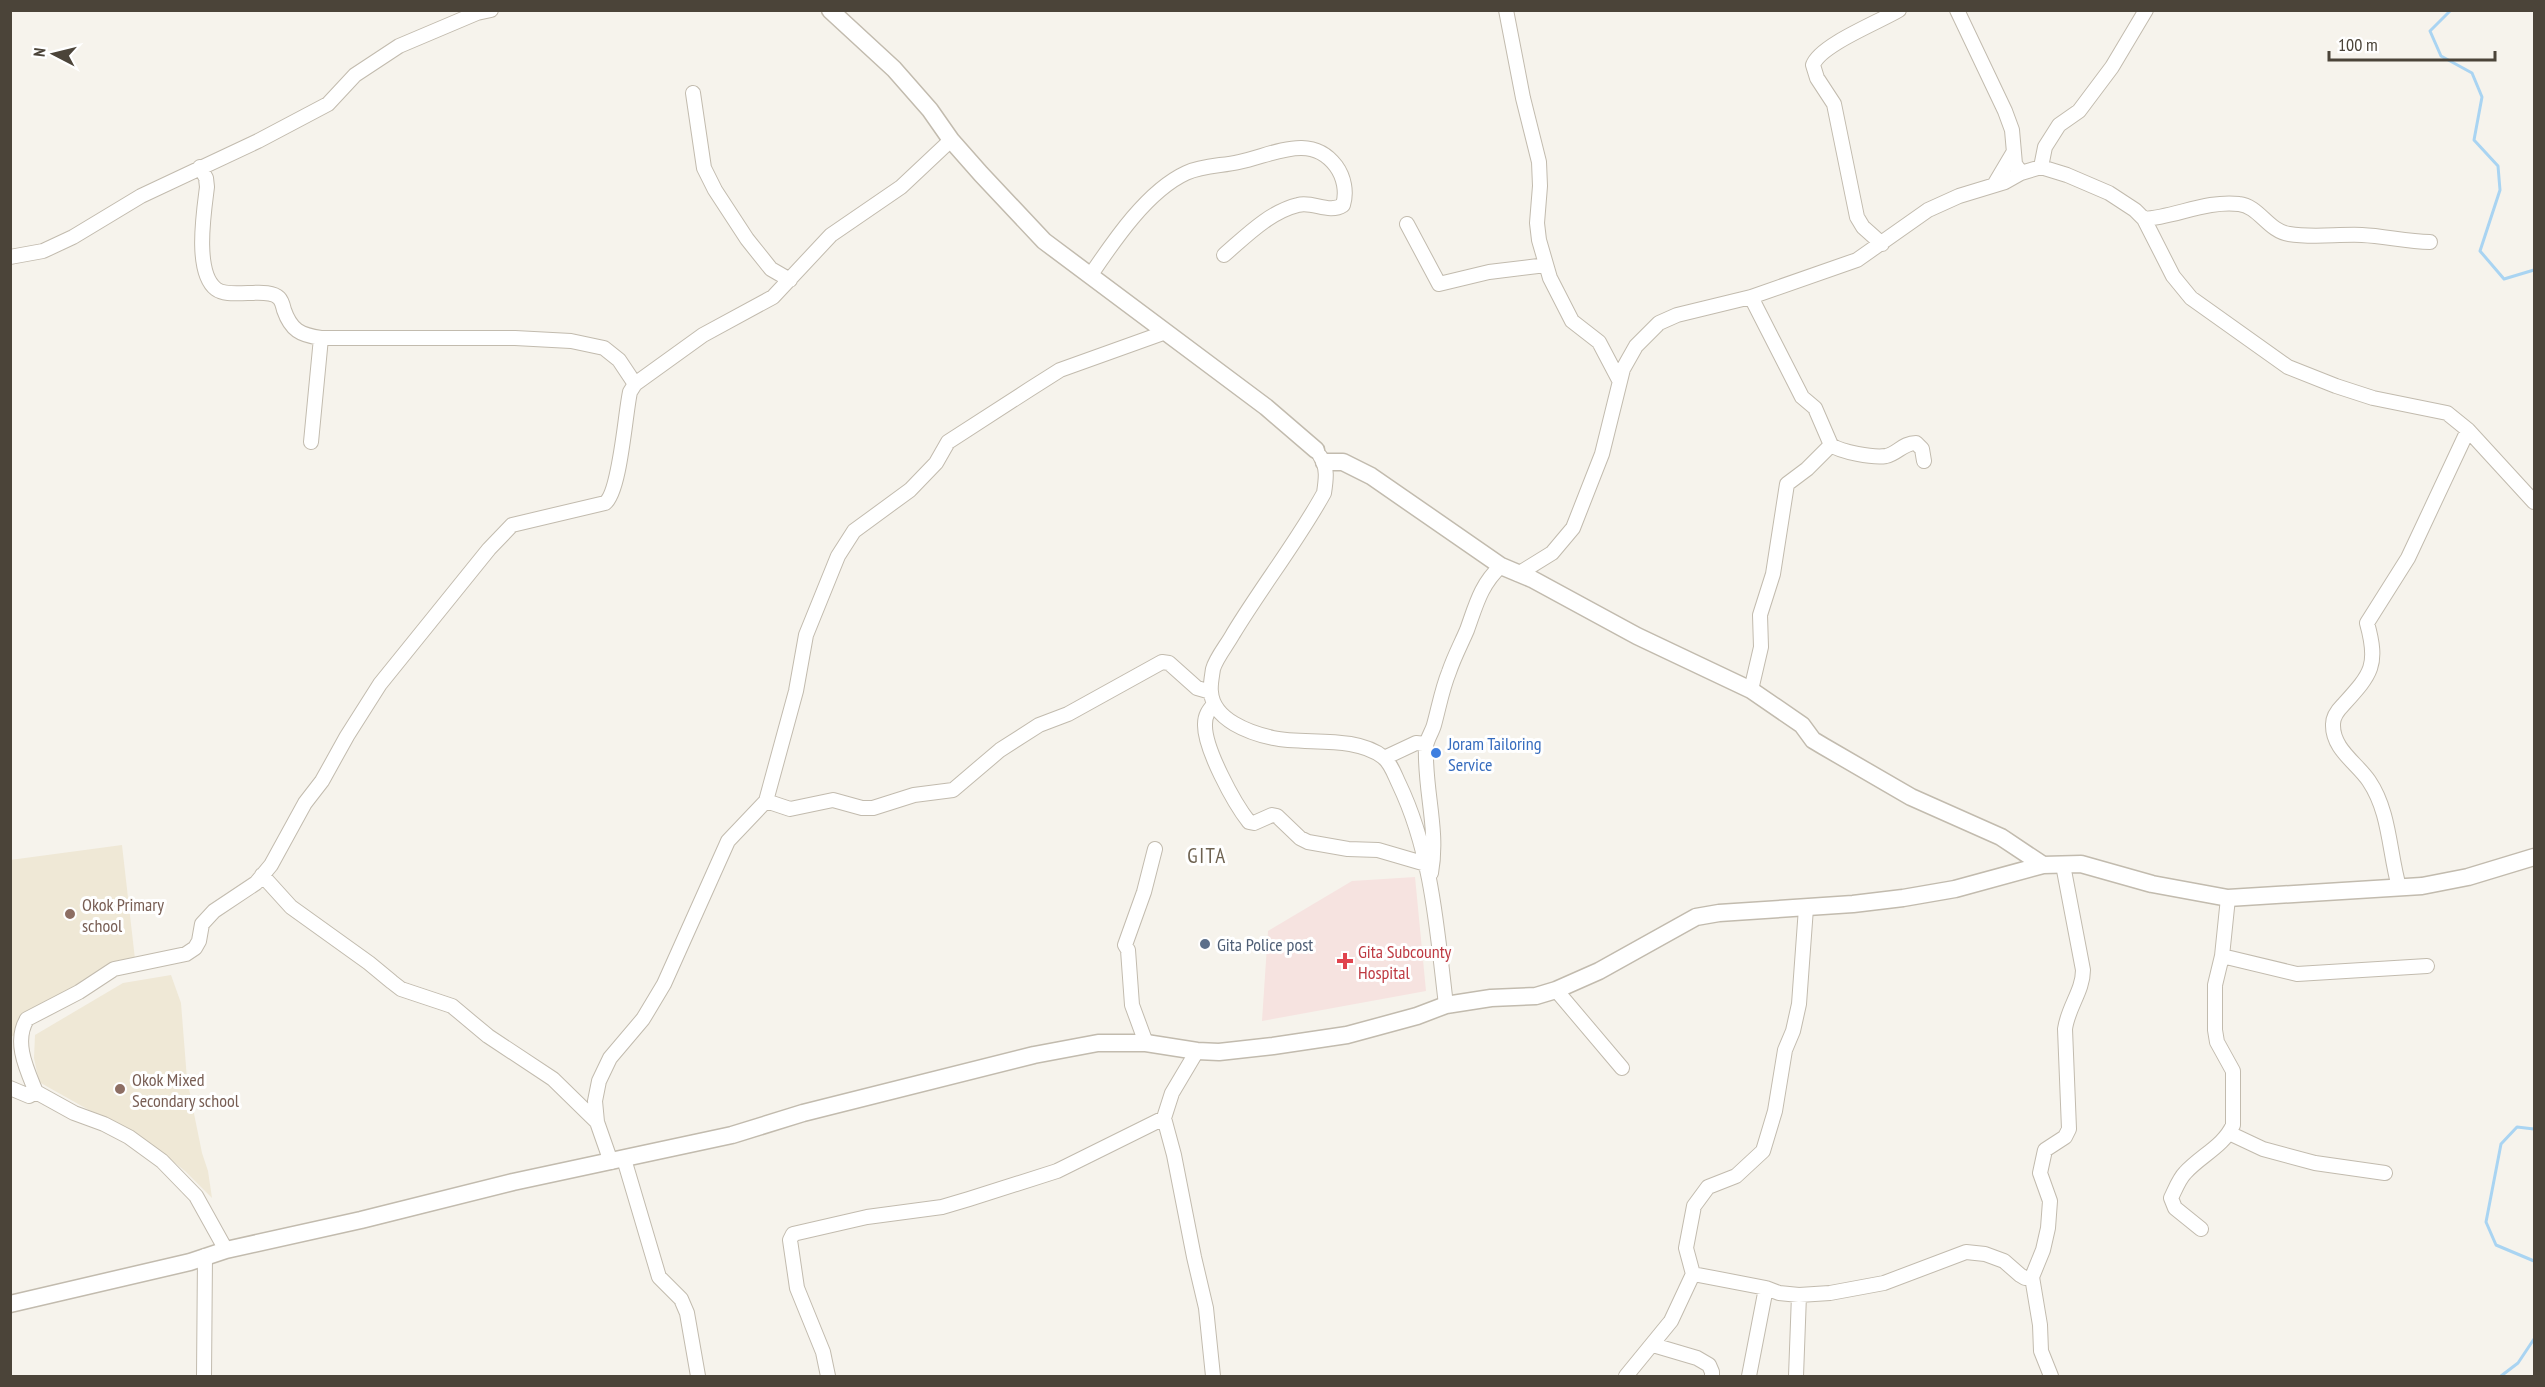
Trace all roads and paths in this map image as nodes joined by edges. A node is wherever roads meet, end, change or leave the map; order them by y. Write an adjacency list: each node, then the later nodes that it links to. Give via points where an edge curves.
1 (491, 10): 10 (street, via 399,46 355,75 328,104)
2 (830, 10): 8 (street, via 894,69)
3 (1506, 10): 20 (street, via 1539,162 1537,223)
4 (1899, 10): 17 (street, via 1829,48 1813,65 1834,104 1857,217)
5 (1957, 10): 9 (street, via 2005,111 2012,130)
6 (2146, 10): 11 (street, via 2112,67 2045,147)
7 (693, 93): 22 (street, via 704,168 715,190 771,268)
8 (951, 140): 21 (street, via 1044,242); 22 (street, via 901,187 831,235)
9 (2013, 153): 12 (street); 13 (street)
10 (200, 167): 19 (street, via 141,196 73,237 43,251); 25 (street, via 207,187 202,244 208,278 215,288 223,292 272,294 280,299 292,329)
11 (2041, 167): 12 (street); 14 (street, via 2109,193)
12 (2021, 173): 13 (street)
13 (1994, 185): 17 (street, via 1928,210)
14 (2144, 219): 16 (street, via 2241,204 2289,234 2363,235); 28 (street, via 2173,276 2191,298 2288,367 2373,398 2447,413)
15 (1407, 224): 20 (street, via 1439,284 1489,272)
16 (2430, 242)
17 (1882, 244): 23 (street, via 1857,260)
18 (1224, 255): 21 (street, via 1282,211 1306,204 1334,209 1343,205 1342,175 1327,154 1308,148 1288,148 1185,173 1135,215)
19 (10, 257)
20 (1546, 265): 26 (street, via 1572,321 1599,342)
21 (1090, 276): 24 (street)
22 (790, 280): 27 (street, via 773,297 703,335)
23 (1751, 297): 26 (street, via 1659,323 1636,346); 30 (street, via 1802,397 1815,408)
24 (1166, 332): 31 (street, via 1266,407); 40 (street, via 1060,370 1030,389 948,442 936,463 910,490 854,531 838,556 806,635 796,691)
25 (321, 338): 27 (street, via 571,341 604,348 619,360); 29 (street)
26 (1619, 380): 35 (street, via 1602,454 1573,528 1552,553)
27 (635, 384): 46 (street, via 630,392 611,498 512,525 489,549 380,684)
28 (2468, 430): 33 (street); 48 (street, via 2408,558 2367,623 2374,658 2371,669 2332,722 2335,738 2369,780 2381,803)
29 (311, 442)
30 (1831, 444): 32 (street, via 1846,452 1886,456 1907,443 1916,443 1922,448); 36 (street, via 1787,484 1773,574 1760,615 1761,647)
31 (1320, 456): 34 (street, via 1371,476); 37 (street, via 1326,479 1324,493 1213,668)
32 (1924, 461)
33 (2535, 502)
34 (1501, 566): 35 (street); 38 (street, via 1490,575 1478,595)
35 (1518, 574): 36 (street)
36 (1751, 690): 45 (street, via 1802,725 1823,746 1911,797 2001,837)
37 (1213, 698): 39 (street, via 1230,721 1264,735 1341,743); 40 (street, via 1169,663 1162,662 1068,714 1039,724 1000,750 953,790 914,795 873,808 833,800 790,809); 43 (street, via 1204,725 1209,744 1227,788 1249,822 1277,816 1308,842 1378,850)
38 (1426, 744): 39 (street, via 1416,743); 47 (street, via 1426,780 1435,837)
39 (1384, 758): 43 (street, via 1414,819)
40 (765, 801): 61 (street, via 728,842 664,984 643,1019 610,1058 599,1081 595,1101)
41 (1155, 849): 55 (street, via 1125,945 1132,1005)
42 (2535, 857): 48 (street, via 2468,877)
43 (1426, 864): 47 (street)
44 (2063, 864): 45 (street); 49 (street, via 2081,864 2152,884); 69 (street, via 2083,982 2067,1013 2064,1029 2068,1129 2065,1137 2045,1150 2041,1162 2040,1173 2050,1201 2043,1250)
45 (2043, 865): 50 (street, via 1955,889)
46 (262, 875): 59 (street, via 214,911 202,924 195,948 186,954 114,969 27,1019 22,1026 22,1059); 61 (street, via 291,907 401,989 452,1006 553,1080)
47 (1429, 884): 54 (street)
48 (2399, 887): 49 (street)
49 (2228, 898): 51 (street)
50 (1806, 908): 53 (street, via 1696,917 1638,951); 68 (street, via 1799,1004 1763,1150 1736,1176 1708,1187 1694,1206 1686,1248)
51 (2222, 956): 52 (street, via 2297,974); 62 (street, via 2215,985 2215,1030 2233,1071 2233,1125)
52 (2427, 966)
53 (1556, 990): 54 (street, via 1536,996); 57 (street)
54 (1446, 1005): 56 (street, via 1347,1035)
55 (1146, 1043): 56 (street); 63 (street, via 1098,1044 1034,1055)
56 (1197, 1051): 60 (street, via 1172,1093)
57 (1622, 1068)
58 (10, 1088): 59 (street, via 29,1096)
59 (36, 1092): 66 (street, via 129,1137 162,1161 196,1196)
60 (1164, 1118): 76 (street, via 1057,1171 969,1199 793,1234 791,1255 797,1288 823,1352); 77 (street, via 1206,1308)
61 (597, 1122): 63 (street)
62 (2229, 1133): 64 (street, via 2263,1149 2315,1163); 65 (street, via 2184,1174 2171,1198 2175,1208)
63 (618, 1161): 66 (street); 75 (street, via 659,1276 681,1299 687,1313)
64 (2385, 1173)
65 (2201, 1229)
66 (226, 1250): 67 (street)
67 (205, 1256): 72 (street); 74 (street)
68 (1693, 1274): 70 (street); 73 (street, via 1671,1321)
69 (2032, 1277): 71 (street, via 2025,1278 2004,1261 1966,1252 1884,1284); 82 (street, via 2041,1351)
70 (1766, 1288): 71 (street); 80 (street)
71 (1799, 1295): 81 (street)
72 (10, 1304)
73 (1653, 1345): 78 (street); 79 (street, via 1705,1362)
74 (204, 1377)
75 (698, 1377)
76 (828, 1377)
77 (1213, 1377)
78 (1626, 1377)
79 (1712, 1377)
80 (1749, 1377)
81 (1796, 1377)
82 (2051, 1377)

